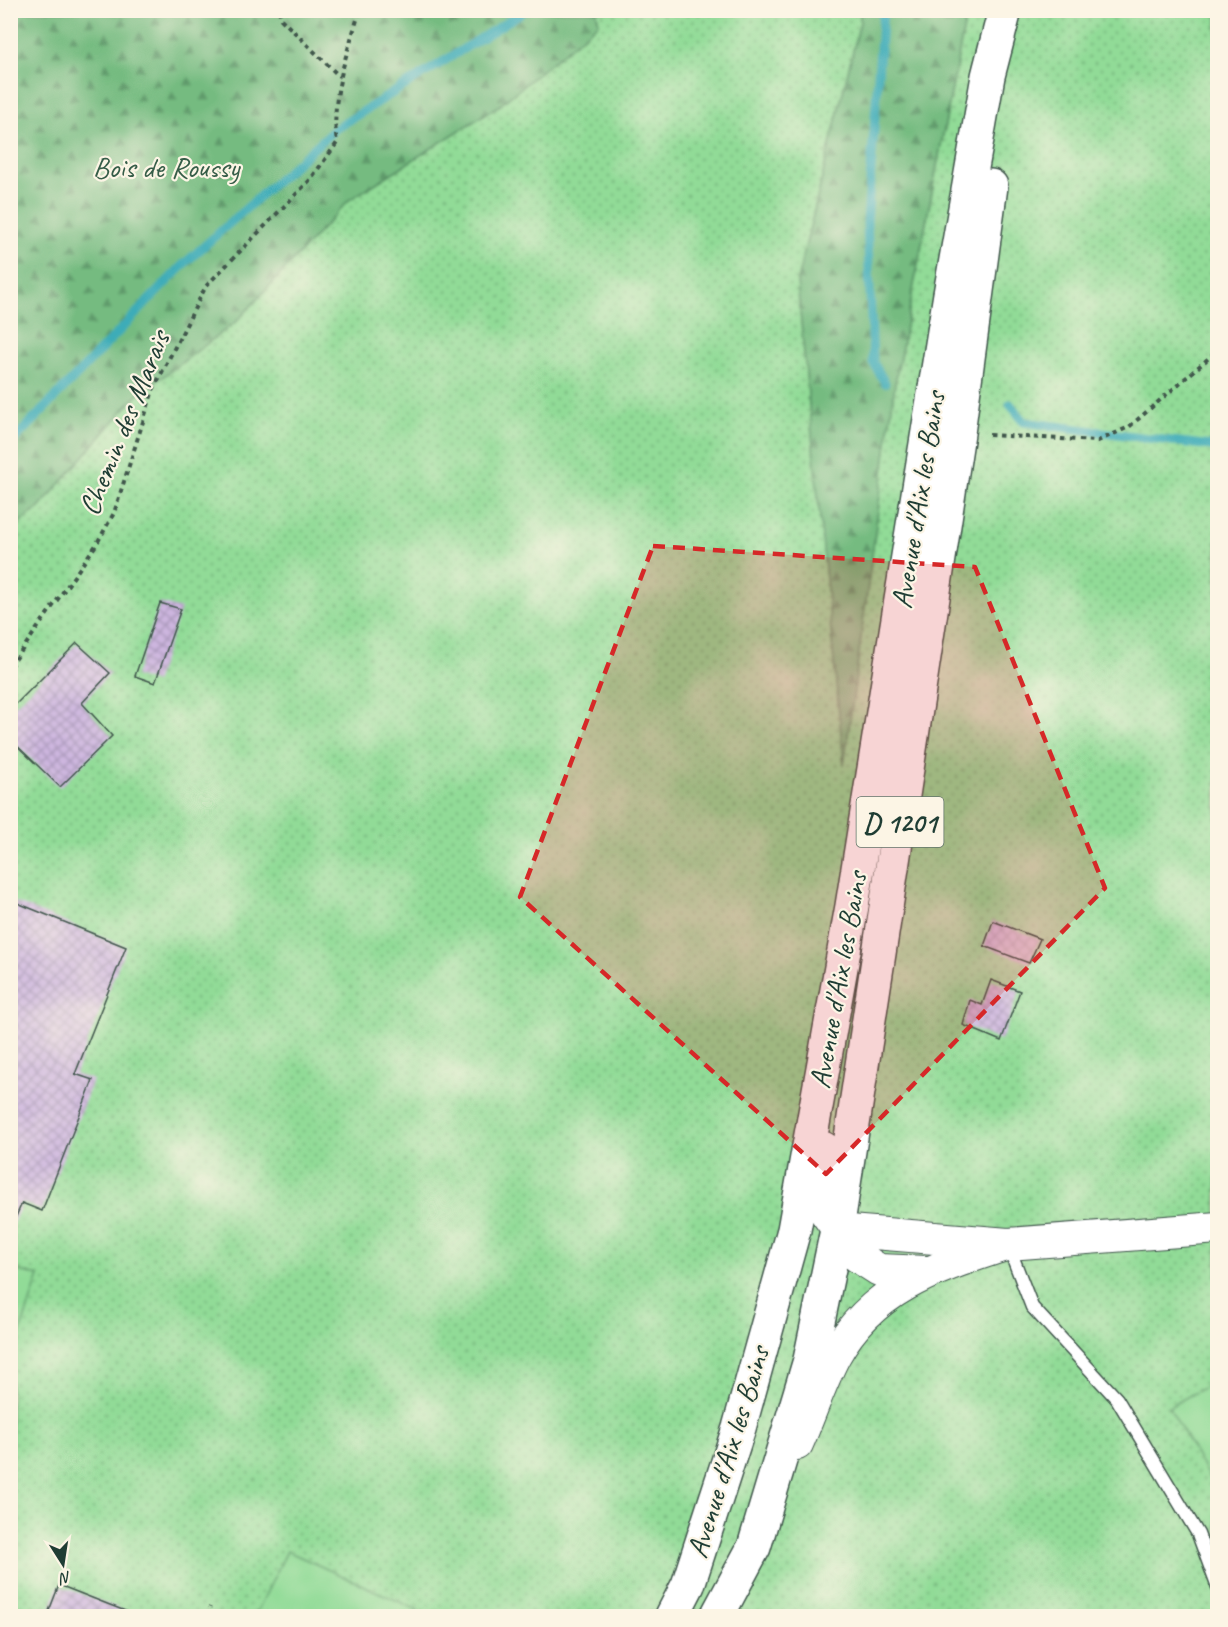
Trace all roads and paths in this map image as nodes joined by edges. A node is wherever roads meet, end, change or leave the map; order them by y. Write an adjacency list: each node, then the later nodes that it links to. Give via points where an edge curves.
1 (279, 10): 4 (path, via 281,19)
2 (360, 10): 4 (path, Chemin des Marais)
3 (1007, 10): 6 (main road, Avenue d'Aix les Bains / D 1201, via 1005,75); 8 (main road, Avenue d'Aix les Bains / D 1201, via 988,76 950,294)
4 (340, 77): 7 (path, Chemin des Marais, via 337,142 310,180 206,286 153,390 114,513)
5 (1218, 350): 6 (path, via 1129,427 1098,441)
6 (958, 433): 10 (main road, Avenue d'Aix les Bains / D 1201)
7 (10, 667)
8 (852, 906): 10 (street, via 851,988 817,1190); 14 (main road, Avenue d'Aix les Bains / D 1201, via 794,1230 739,1428)
9 (1218, 1228): 11 (street)
10 (837, 1230): 11 (street); 12 (street, via 856,1256 879,1270); 13 (main road, Avenue d'Aix les Bains / D 1201, via 810,1360); 14 (main road, via 799,1270 732,1491)
11 (1008, 1244): 12 (street); 15 (lane, via 1032,1307 1118,1399 1198,1534)
12 (926, 1272): 13 (street, via 886,1296 856,1324 835,1355)
13 (754, 1547): 19 (main road, Avenue d'Aix les Bains / D 1201)
14 (688, 1585): 18 (main road, Avenue d'Aix les Bains / D 1201)
15 (1218, 1588)
16 (210, 1607): 17 (path)
17 (206, 1617)
18 (672, 1617)
19 (717, 1617)

